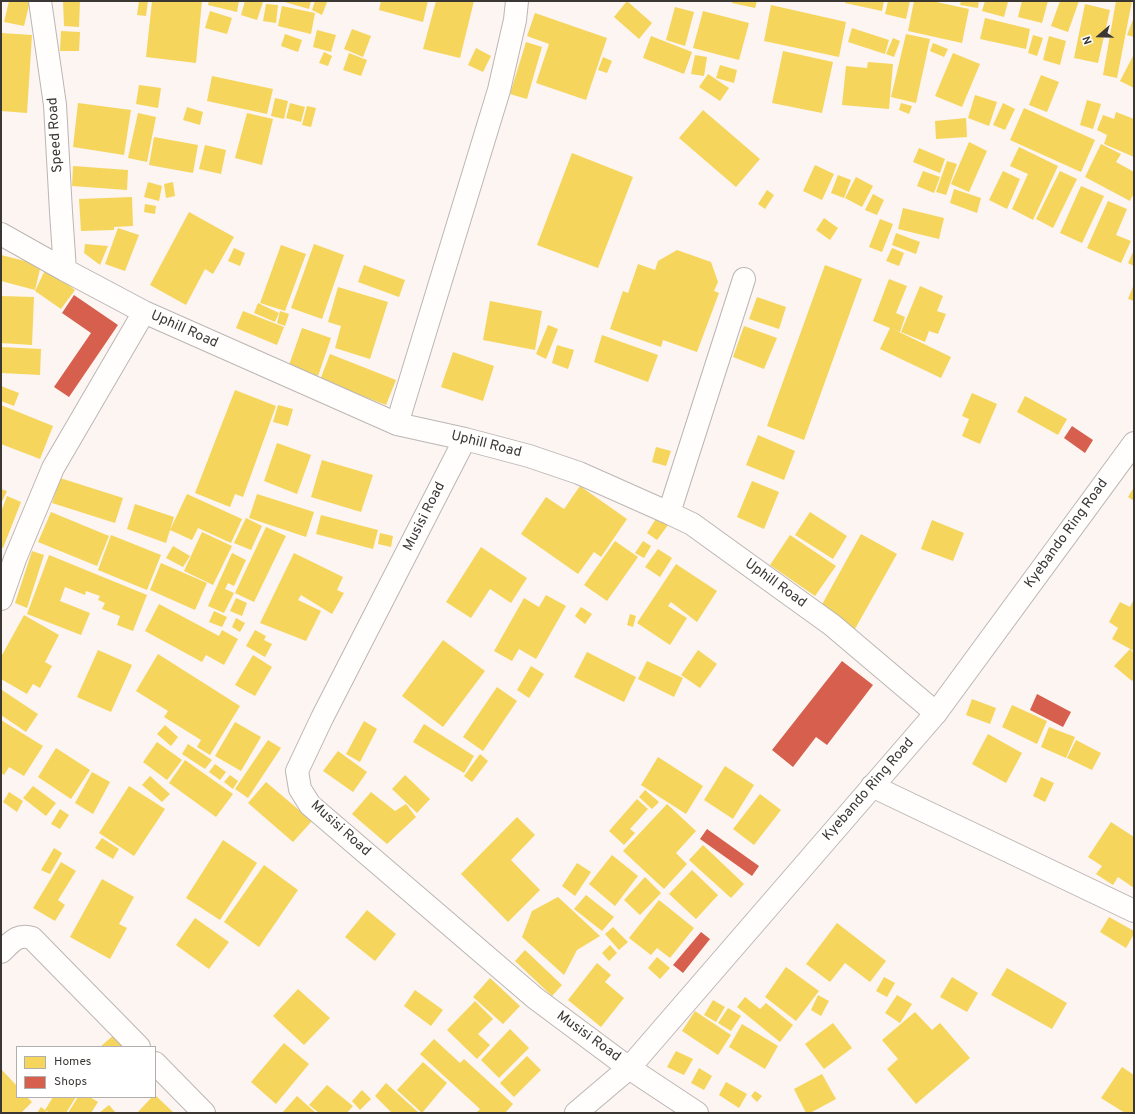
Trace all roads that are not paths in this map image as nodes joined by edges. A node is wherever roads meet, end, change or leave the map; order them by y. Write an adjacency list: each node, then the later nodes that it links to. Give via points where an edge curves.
1 (40, 1): 4 (street, Speed Road, via 55,105)
2 (517, 1): 7 (street, via 499,90)
3 (1, 234): 4 (street, Uphill Road)
4 (65, 270): 6 (street, Uphill Road)
5 (744, 279): 10 (street)
6 (144, 312): 7 (street, Uphill Road); 11 (street, via 53,468)
7 (397, 424): 8 (street, Uphill Road)
8 (466, 439): 10 (street, Uphill Road, via 580,473); 18 (street, Musisi Road, via 322,718 297,771 300,789 310,805 535,998)
9 (1134, 443): 12 (street, Kyebando Ring Road)
10 (669, 513): 12 (street, Uphill Road, via 692,524 832,626)
11 (1, 599)
12 (936, 714): 13 (street, Kyebando Ring Road)
13 (872, 786): 14 (street); 18 (street, Kyebando Ring Road)
14 (1134, 911)
15 (1, 952): 16 (street, via 17,938 32,938)
16 (139, 1046)
17 (156, 1064): 19 (street)
18 (630, 1068): 20 (street, Kyebando Ring Road); 21 (street, Musisi Road)
19 (204, 1113)
20 (576, 1113)
21 (697, 1113)

